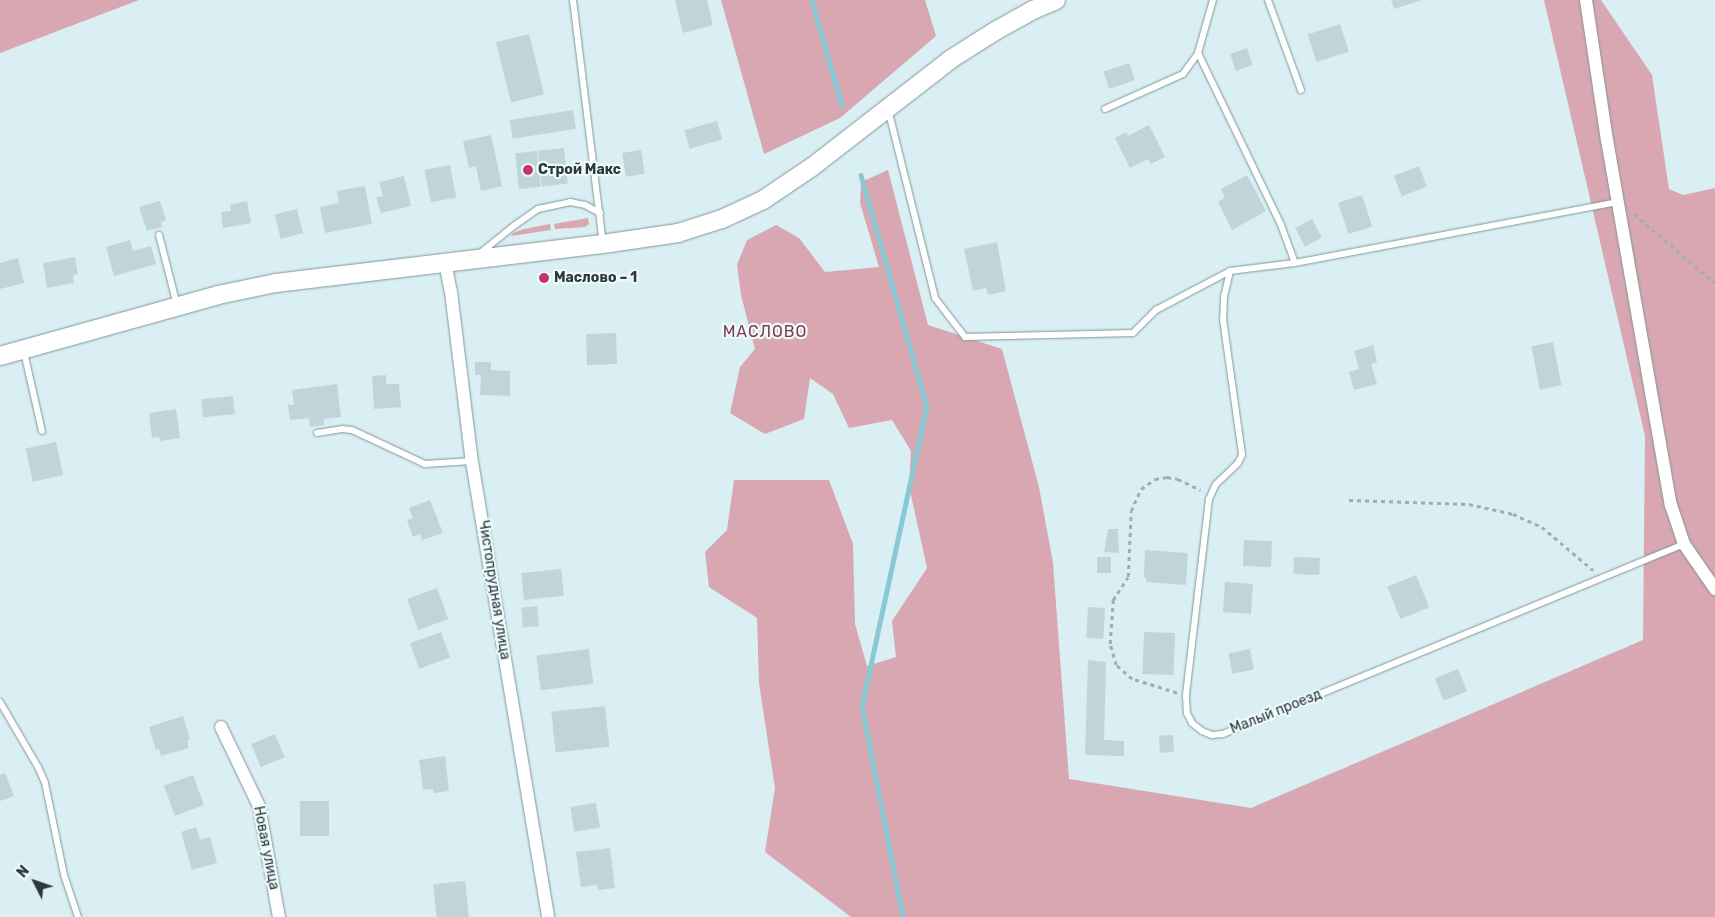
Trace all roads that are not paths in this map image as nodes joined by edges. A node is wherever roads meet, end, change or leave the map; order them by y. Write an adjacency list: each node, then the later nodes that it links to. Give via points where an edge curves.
1 (573, 0): 11 (lane)
2 (1056, 0): 8 (main road, via 958,54)
3 (1213, 0): 6 (lane)
4 (1268, 0): 7 (lane)
5 (1586, 0): 10 (street)
6 (1198, 52): 9 (lane, via 1180,75); 16 (lane, via 1281,225)
7 (1301, 90)
8 (888, 108): 13 (main road, via 763,200 678,233); 17 (lane, via 935,298 965,337 1133,333 1156,310)
9 (1105, 109)
10 (1619, 202): 16 (lane); 24 (street, via 1671,505)
11 (600, 213): 13 (lane); 14 (lane, via 570,202 538,209)
12 (159, 236): 18 (lane)
13 (603, 244): 14 (main road)
14 (474, 258): 15 (main road)
15 (445, 262): 18 (main road, via 276,283); 23 (street, Чистопрудная улица)
16 (1295, 263): 17 (lane)
17 (1230, 271): 24 (lane, Малый проезд, via 1223,319 1242,455 1210,495 1186,696 1187,714 1206,733 1223,734)
18 (177, 306): 19 (main road)
19 (23, 349): 20 (main road); 21 (lane)
20 (0, 356)
21 (42, 431)
22 (317, 433): 23 (lane, via 352,430 425,464)
23 (472, 461): 30 (street, Чистопрудная улица)
24 (1684, 544): 25 (street)
25 (1715, 589)
26 (0, 702): 28 (lane, via 45,783 64,874)
27 (221, 727): 29 (street, Новая улица, via 259,806)
28 (78, 917)
29 (279, 917)
30 (548, 917)

